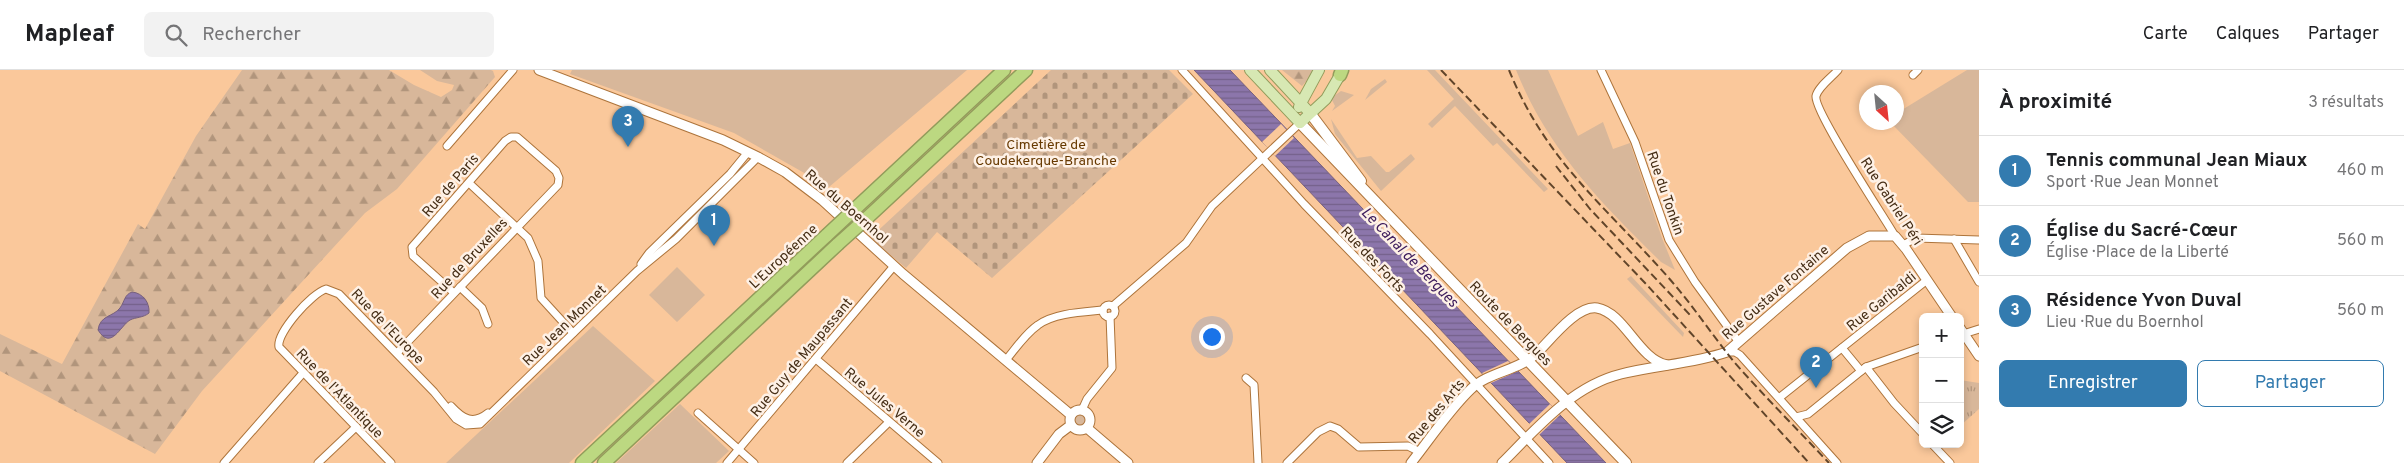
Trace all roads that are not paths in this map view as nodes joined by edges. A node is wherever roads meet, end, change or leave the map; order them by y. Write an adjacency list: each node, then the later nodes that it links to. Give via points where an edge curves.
1 (513, 70): 16 (street)
2 (539, 70): 17 (street, Rue du Boernhol)
3 (1003, 70): 80 (highway, L'Européenne, bridge)
4 (1026, 70): 81 (highway, bridge)
5 (1182, 70): 19 (street, Rue des Forts)
6 (1250, 70): 14 (main road, Route de Bergues)
7 (1270, 70): 12 (main road, Route de Bergues)
8 (1319, 70): 12 (main road)
9 (1601, 70): 43 (street, Rue du Tonkin, via 1631,132 1669,240)
10 (1838, 70): 23 (street, Rue Gabriel Péri, via 1816,96 1827,123)
11 (1341, 73): 13 (main road, via 1328,96)
12 (1301, 103): 13 (main road, Route de Bergues); 14 (main road)
13 (1310, 113): 14 (main road); 21 (main road, Route de Bergues)
14 (1300, 123): 19 (street); 21 (main road, Route de Bergues)
15 (511, 137): 20 (street, Rue de Paris); 22 (street, Rue de Bruxelles, via 519,138 556,171 559,180)
16 (446, 146)
17 (748, 152): 18 (street, Rue du Boernhol); 28 (street, Rue Jean Monnet, via 649,254)
18 (758, 157): 27 (street, Rue du Boernhol, via 816,195); 28 (street, Rue Jean Monnet, via 676,239)
19 (1262, 157): 33 (street, via 1212,206 1186,243); 59 (street, Rue des Forts, via 1304,204)
20 (469, 183): 22 (street); 32 (street, Rue de Paris, via 413,245 412,252)
21 (1376, 201): 53 (main road, Route de Bergues)
22 (516, 226): 31 (street, Rue de Bruxelles); 41 (street, via 528,238 537,257 542,300)
23 (1895, 236): 26 (street, Rue Gabriel Péri); 43 (street, Rue Gustave Fontaine, via 1869,236 1851,244)
24 (1954, 239): 25 (street); 26 (street, via 1916,238); 30 (street)
25 (1979, 240)
26 (1903, 245): 29 (street, Rue Gabriel Péri)
27 (894, 266): 51 (street, Rue Guy de Maupassant); 52 (street, Rue du Boernhol)
28 (637, 271): 41 (street, Rue Jean Monnet)
29 (1927, 280): 35 (street, Rue Gabriel Péri); 44 (street, Rue Garibaldi)
30 (1979, 282)
31 (460, 286): 32 (street, Rue de Bruxelles); 38 (street, via 482,308)
32 (454, 293): 48 (street, Rue de Bruxelles)
33 (1113, 306): 34 (street, via 1106,305); 37 (street, via 1114,312)
34 (1103, 310): 37 (street); 52 (street, via 1042,322 1030,331)
35 (1949, 313)
36 (298, 314): 48 (street, Rue de l'Europe, via 318,293 332,290); 57 (street, Rue de l'Atlantique, via 281,334 278,344)
37 (1110, 316): 62 (street, via 1112,368)
38 (488, 324)
39 (1979, 329): 40 (street)
40 (1964, 332)
41 (574, 333): 67 (street, Rue Jean Monnet, via 508,397)
42 (1964, 336): 50 (street)
43 (1736, 342): 47 (street, Rue Gustave Fontaine); 49 (street, Rue du Tonkin)
44 (1842, 348): 55 (street); 60 (street, Rue Garibaldi)
45 (1919, 348): 55 (street)
46 (1646, 351): 53 (street, via 1610,314 1594,308 1577,314); 54 (street, via 1659,362); 56 (street, via 1650,364)
47 (1727, 352): 49 (street); 54 (street, Rue Gustave Fontaine)
48 (397, 353): 67 (street, Rue de l'Europe)
49 (1739, 354): 60 (street)
50 (1979, 356)
51 (816, 359): 66 (street, Rue Jules Verne); 74 (street, Rue Guy de Maupassant)
52 (1006, 360): 64 (street, Rue du Boernhol)
53 (1529, 360): 59 (street); 61 (main road, Route de Bergues)
54 (1672, 365): 56 (street, Rue Gustave Fontaine)
55 (1864, 369): 65 (street, via 1808,414); 71 (street)
56 (1644, 370): 61 (street, Rue Gustave Fontaine, via 1615,376)
57 (303, 373): 69 (street, Rue de l'Atlantique); 77 (street)
58 (1246, 378): 87 (street, via 1254,386)
59 (1481, 382): 72 (street, Rue des Forts); 75 (street, Rue des Arts, via 1470,390)
60 (1779, 398): 65 (street)
61 (1564, 404): 72 (street, Rue Gustave Fontaine); 92 (main road, Route de Bergues)
62 (1082, 410): 64 (street); 70 (street, via 1090,418)
63 (698, 413): 74 (street)
64 (1071, 415): 68 (street)
65 (1796, 417): 93 (street)
66 (889, 422): 84 (street); 85 (street, Rue Jules Verne)
67 (469, 423)
68 (1071, 426): 70 (street, via 1079,430); 86 (street, via 1059,434)
69 (356, 427): 78 (street); 79 (street, Rue de l'Atlantique)
70 (1087, 428): 76 (street)
71 (1919, 430)
72 (1530, 436): 90 (street, Rue Gustave Fontaine); 91 (street, Rue des Forts)
73 (1936, 448): 94 (street)
74 (740, 449): 82 (street, Rue Guy de Maupassant); 83 (street)
75 (1420, 452): 88 (street, via 1405,446 1359,447 1334,427 1320,430); 89 (street, Rue des Arts)
76 (1126, 461)
77 (224, 463)
78 (318, 463)
79 (391, 463)
80 (582, 463)
81 (604, 463)
82 (727, 463)
83 (754, 463)
84 (847, 463)
85 (938, 463)
86 (1037, 463)
87 (1258, 463)
88 (1287, 463)
89 (1411, 463)
90 (1502, 463)
91 (1549, 463)
92 (1626, 463)
93 (1837, 463)
94 (1950, 463)

